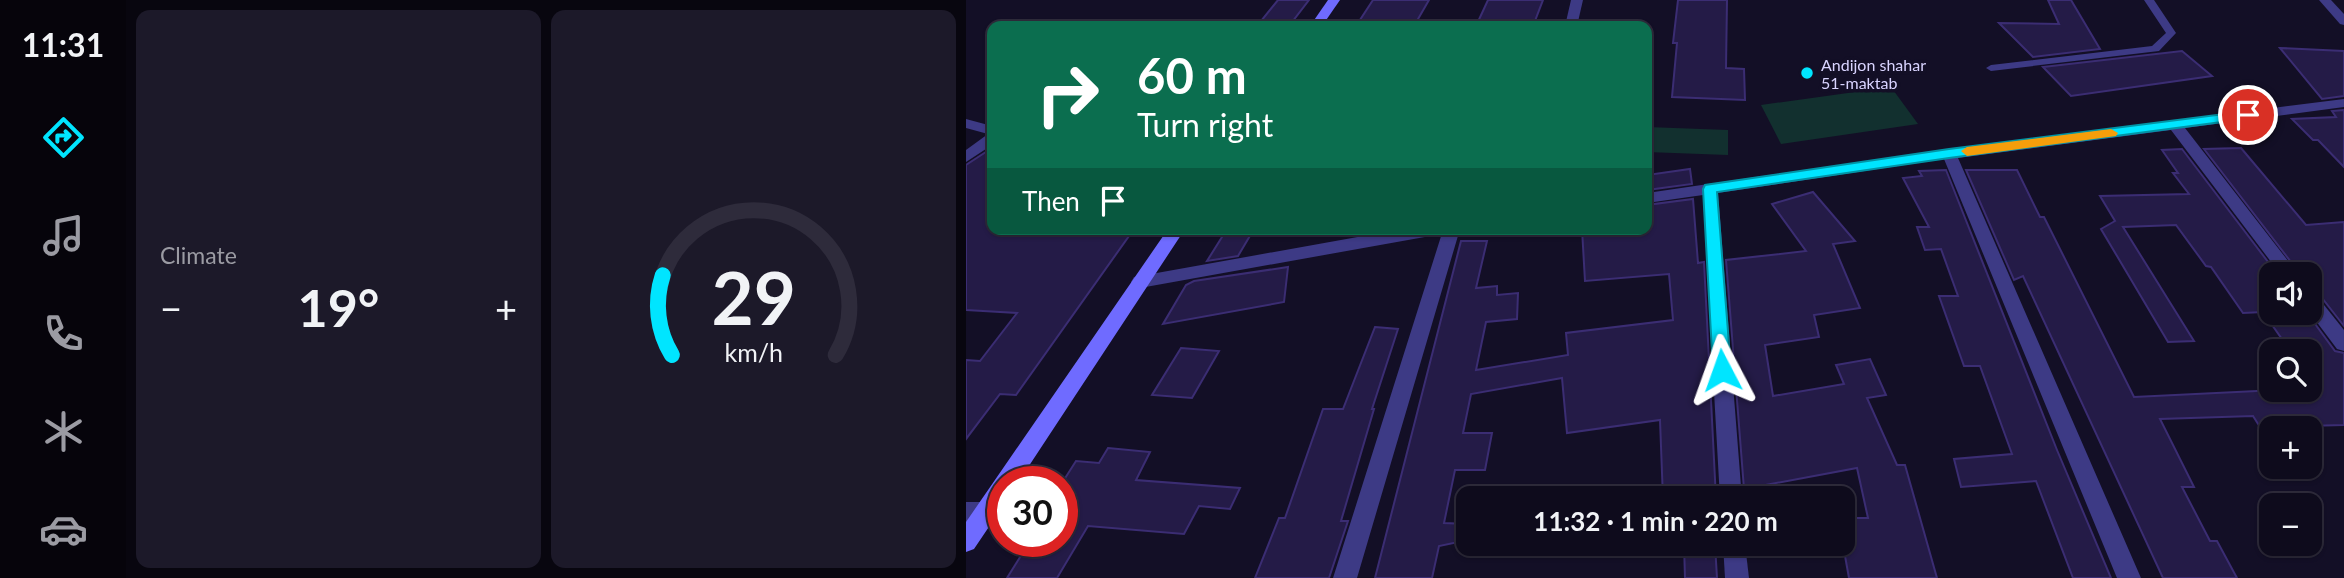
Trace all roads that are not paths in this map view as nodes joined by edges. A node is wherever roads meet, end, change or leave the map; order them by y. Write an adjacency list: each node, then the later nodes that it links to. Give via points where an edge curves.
1 (1334, 0): 5 (street)
2 (1577, 0): 6 (street)
3 (2149, 0): 8 (lane, via 2171,33 2155,49)
4 (2325, 0): 7 (street)
5 (1319, 21)
6 (1572, 21)
7 (2344, 21)
8 (1991, 68)
9 (2344, 103): 11 (street)
10 (966, 123): 12 (street)
11 (2175, 125): 14 (street); 21 (street)
12 (987, 129)
13 (987, 142): 15 (street)
14 (1949, 154): 16 (street); 32 (street)
15 (966, 157)
16 (1710, 189): 17 (street); 26 (street)
17 (1652, 197)
18 (1173, 235): 22 (street)
19 (1402, 235): 22 (street)
20 (1450, 235): 30 (street)
21 (2281, 262)
22 (1140, 282): 25 (street)
23 (2322, 316): 24 (street)
24 (2344, 344)
25 (1017, 466)
26 (1730, 486)
27 (976, 512): 28 (street)
28 (966, 541)
29 (1735, 556): 31 (street)
30 (1345, 578)
31 (1737, 578)
32 (2129, 578)

